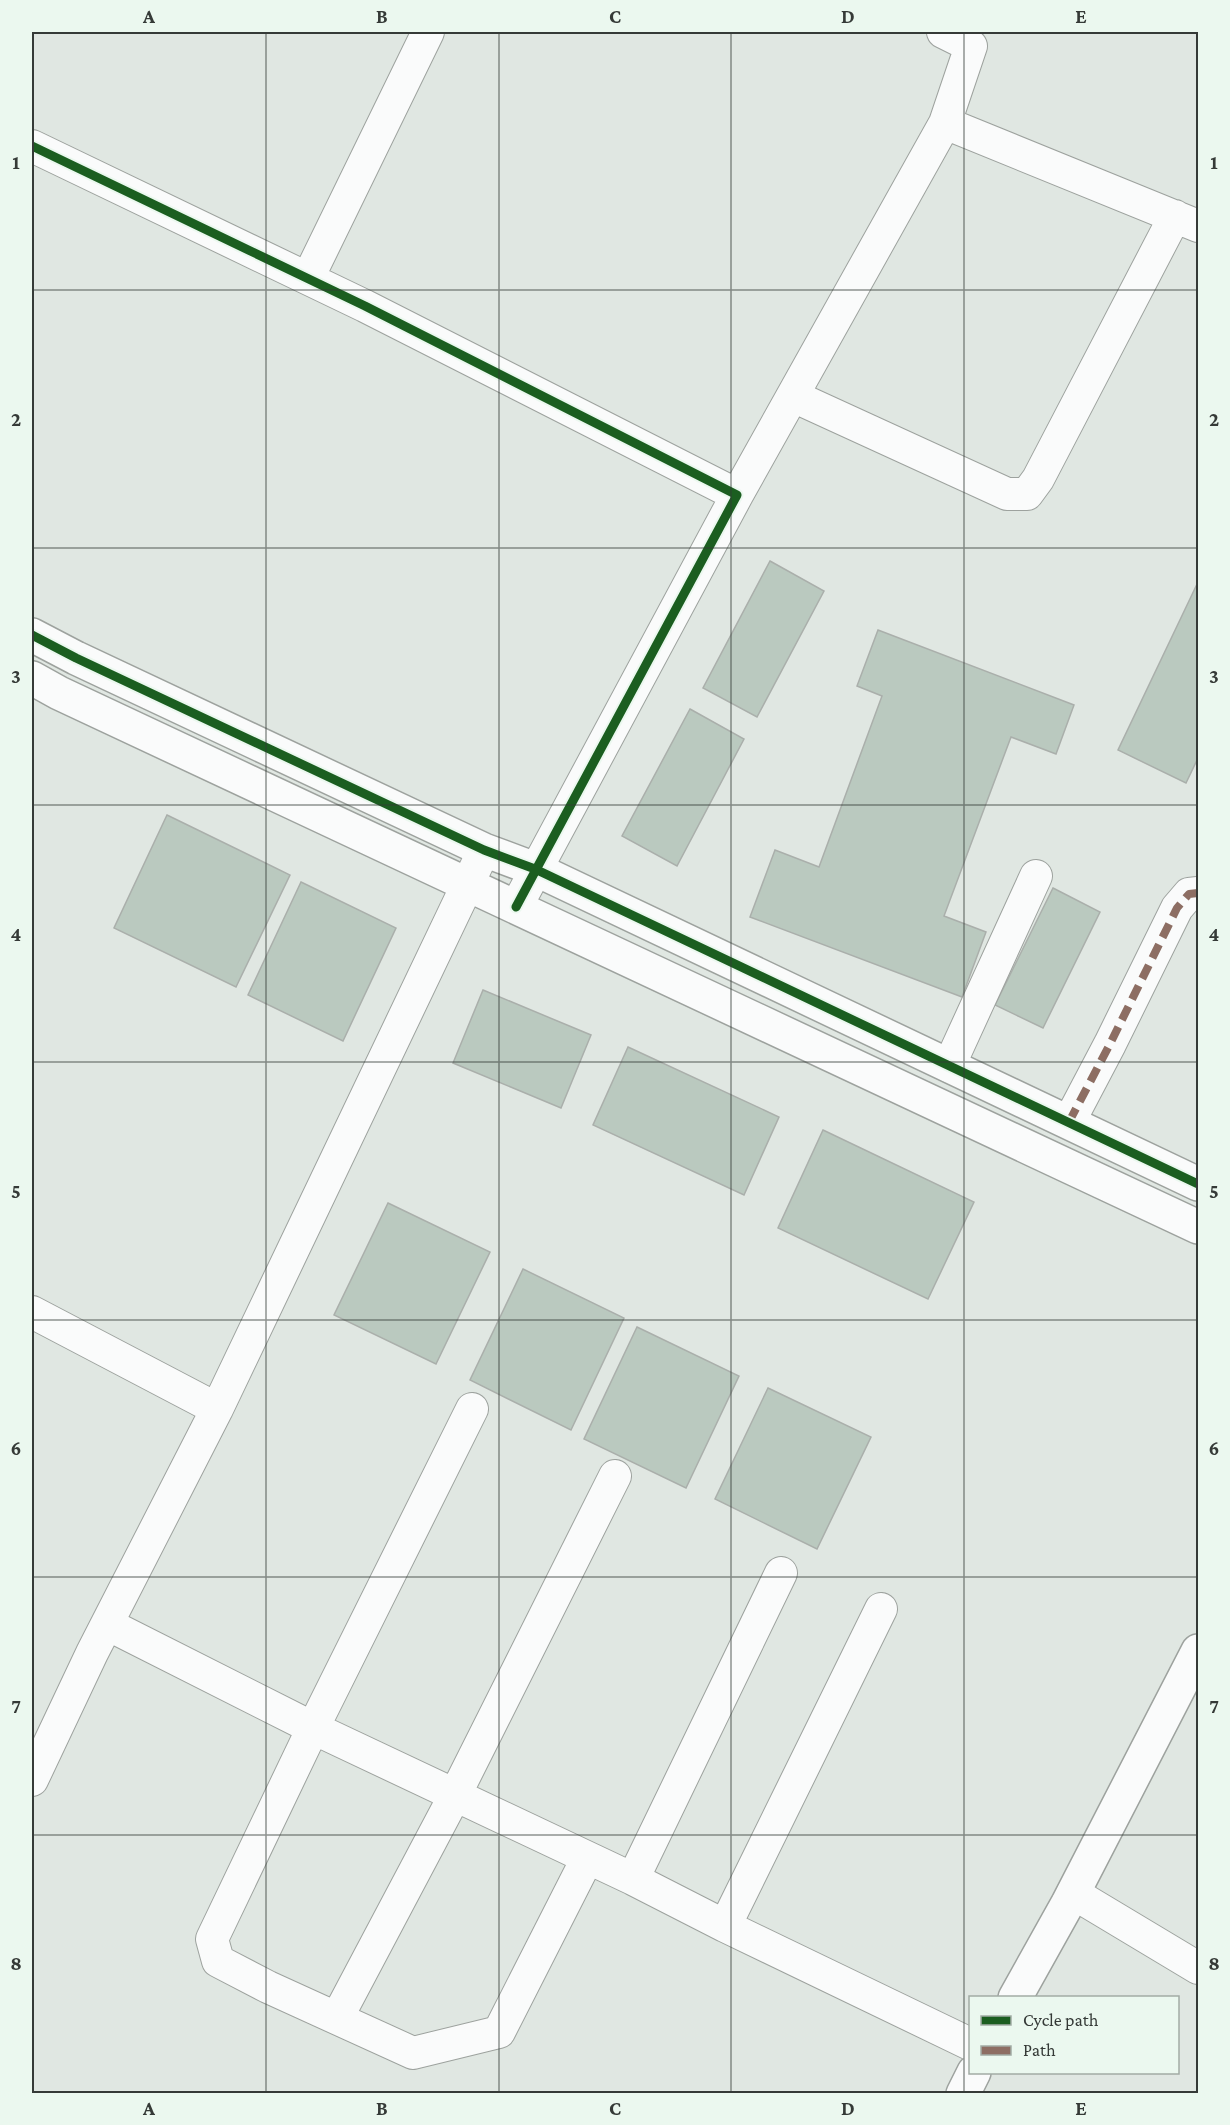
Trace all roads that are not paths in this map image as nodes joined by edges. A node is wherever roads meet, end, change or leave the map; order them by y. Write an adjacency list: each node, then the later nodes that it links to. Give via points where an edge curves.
1 (428, 32): 6 (street)
2 (943, 32): 3 (street, via 971,46)
3 (945, 123): 5 (street); 7 (street)
4 (32, 146): 6 (street)
5 (1187, 221): 7 (street, via 1027,494 1007,494)
6 (308, 278): 8 (street)
7 (793, 396): 8 (street)
8 (737, 495): 12 (street)
9 (32, 635): 11 (street)
10 (32, 678): 14 (street)
11 (484, 850): 12 (street); 14 (street)
12 (535, 869): 16 (street); 17 (street)
13 (1036, 876): 17 (street)
14 (466, 883): 16 (street); 22 (street)
15 (1198, 893): 18 (street, via 1189,894 1177,908)
16 (516, 907): 20 (street)
17 (949, 1066): 18 (street)
18 (1069, 1122): 19 (street)
19 (1198, 1184)
20 (1198, 1227)
21 (32, 1312): 22 (street)
22 (217, 1409): 27 (street)
23 (472, 1409): 29 (street)
24 (615, 1476): 31 (street)
25 (781, 1574): 33 (street)
26 (881, 1609): 35 (street)
27 (107, 1624): 29 (street); 30 (street)
28 (1198, 1651): 34 (street)
29 (313, 1728): 31 (street); 38 (street, via 212,1939 218,1961)
30 (32, 1780)
31 (455, 1795): 32 (street); 38 (street)
32 (587, 1858): 33 (street); 38 (street, via 499,2032 413,2053)
33 (633, 1879): 35 (street)
34 (1073, 1893): 36 (street); 37 (street)
35 (725, 1926): 39 (street)
36 (1198, 1968)
37 (1016, 1996)
38 (337, 2018)
39 (969, 2044)
40 (973, 2074): 41 (street)
41 (963, 2094)

